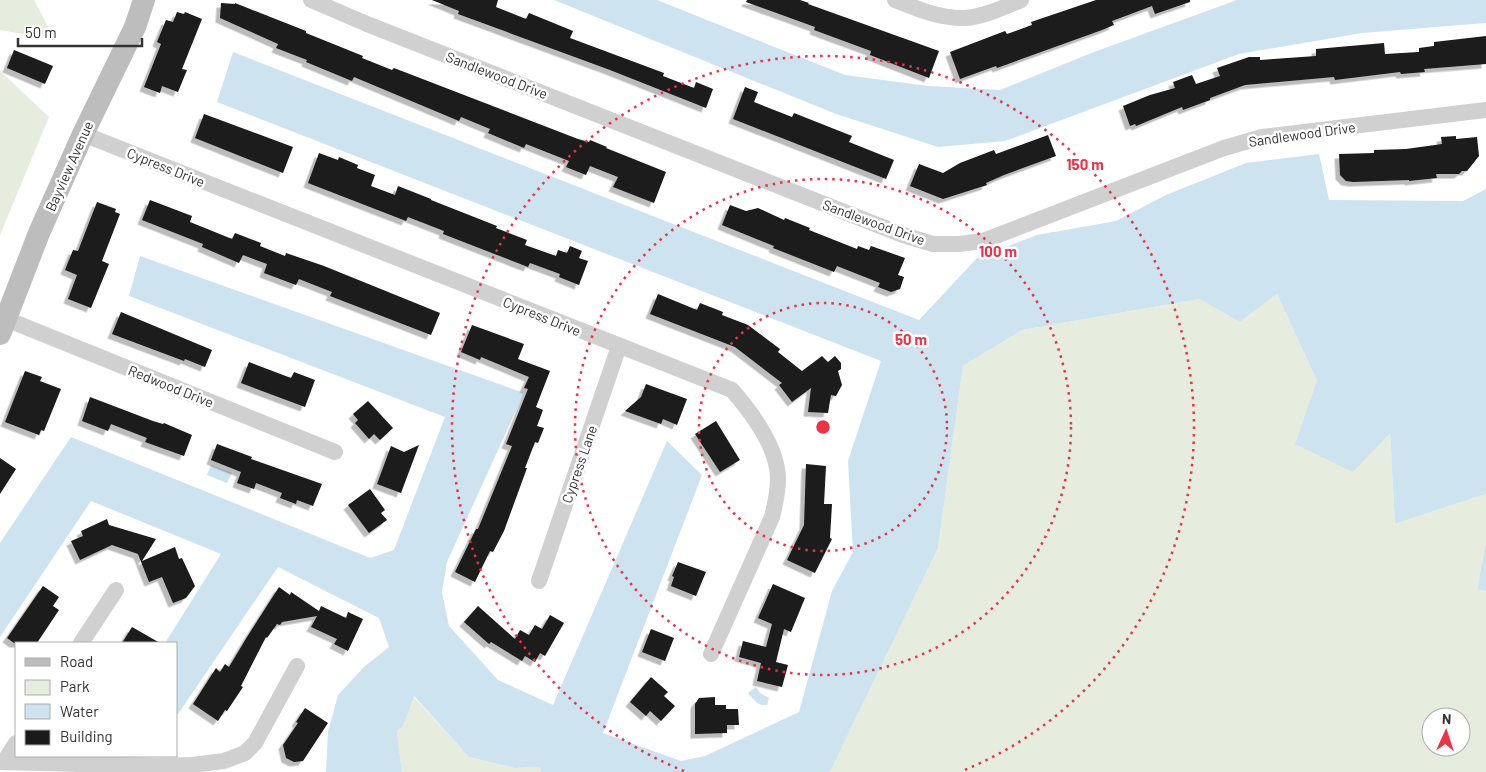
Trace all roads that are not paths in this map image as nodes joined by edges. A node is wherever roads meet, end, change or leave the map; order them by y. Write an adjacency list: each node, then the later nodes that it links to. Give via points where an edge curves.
1 (144, 0): 6 (main road, Bayview Avenue, via 135,27)
2 (311, 0): 5 (street, Sandlewood Drive, via 903,235 933,244 983,240 1224,148 1262,137)
3 (895, 0): 4 (street, via 925,12 967,18)
4 (1020, 0)
5 (1486, 110)
6 (83, 134): 7 (main road, Bayview Avenue, via 39,233); 8 (street, Cypress Drive)
7 (3, 327): 9 (street, Redwood Drive)
8 (619, 346): 10 (street, Cypress Lane); 13 (street, Cypress Drive, via 732,390 750,411 773,457 778,477 772,518)
9 (335, 452)
10 (539, 581)
11 (116, 590): 12 (street)
12 (82, 642)
13 (711, 654)
14 (297, 666): 16 (street, via 255,743 245,753 224,761 158,766)
15 (15, 744): 16 (street)
16 (2, 762)

